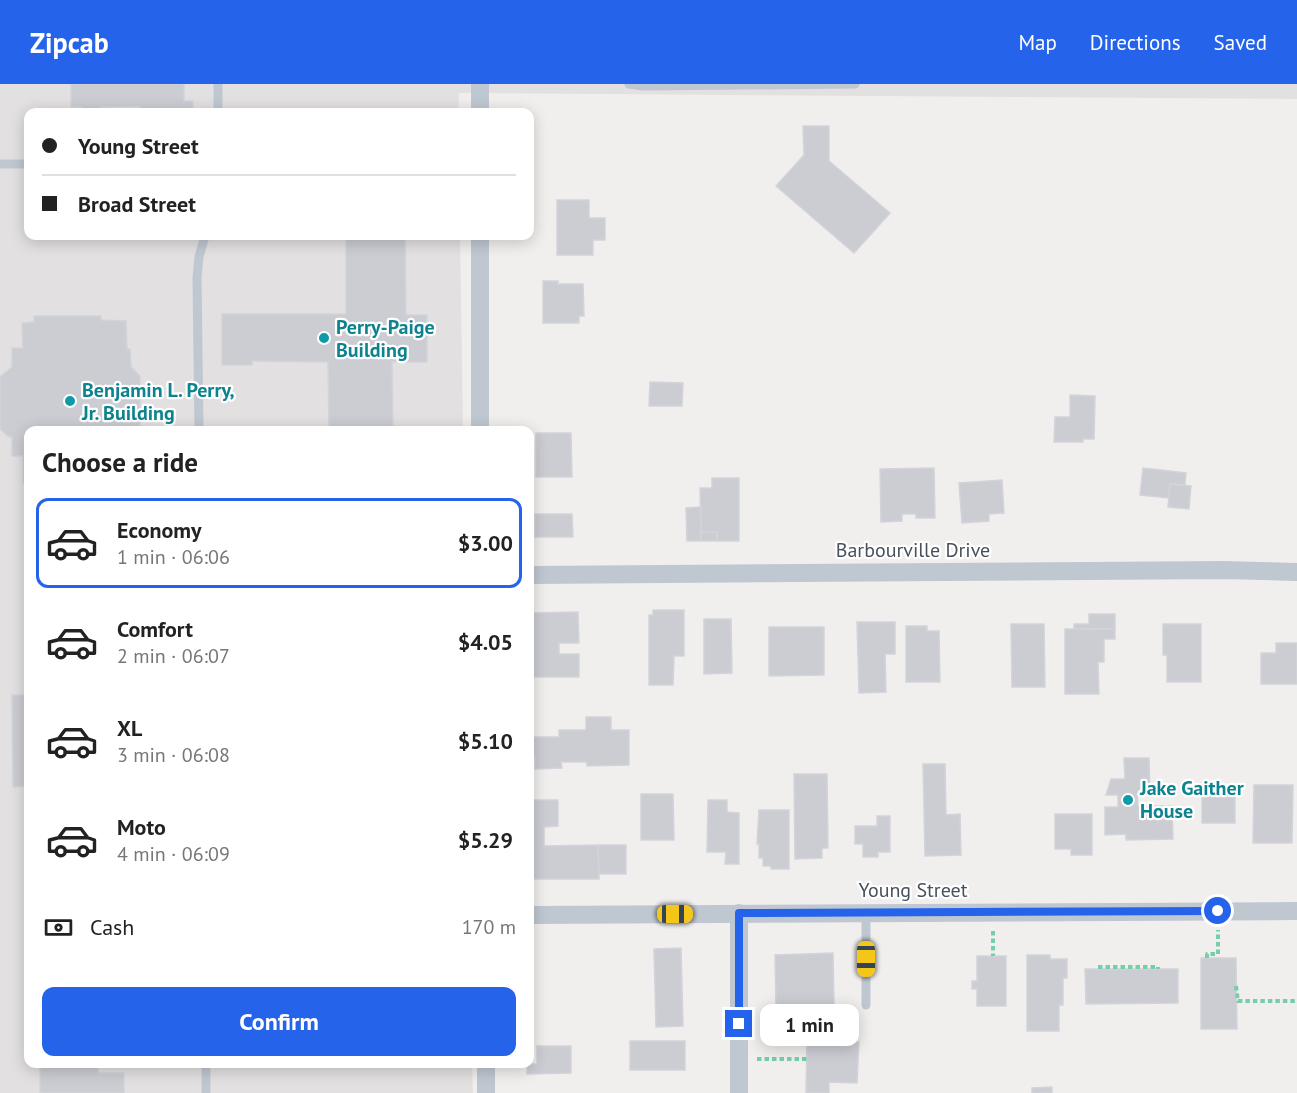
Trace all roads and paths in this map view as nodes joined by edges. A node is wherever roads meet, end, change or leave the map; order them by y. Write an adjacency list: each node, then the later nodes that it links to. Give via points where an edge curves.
1 (218, 84): 5 (lane)
2 (480, 84): 6 (street)
3 (628, 84): 4 (lane)
4 (855, 84)
5 (218, 108)
6 (480, 108)
7 (0, 164): 8 (lane)
8 (24, 164)
9 (204, 240): 11 (lane, via 197,278)
10 (480, 240): 12 (street)
11 (199, 426)
12 (480, 426)
13 (1297, 572): 14 (street, Barbourville Drive)
14 (534, 575)
15 (1218, 911): 16 (street, Young Street); 18 (street, Young Street); 20 (path, via 1218,954 1207,954)
16 (1297, 911)
17 (739, 913): 18 (street, Young Street); 19 (street, Young Street); 26 (street)
18 (866, 913): 25 (lane)
19 (534, 915)
20 (1207, 958)
21 (1098, 967): 22 (path)
22 (1158, 969)
23 (1236, 986): 24 (path, via 1238,1001)
24 (1297, 1001)
25 (866, 1005)
26 (739, 1059): 27 (path); 32 (street)
27 (807, 1059)
28 (206, 1068): 30 (lane)
29 (486, 1068): 31 (street)
30 (206, 1093)
31 (486, 1093)
32 (739, 1093)

